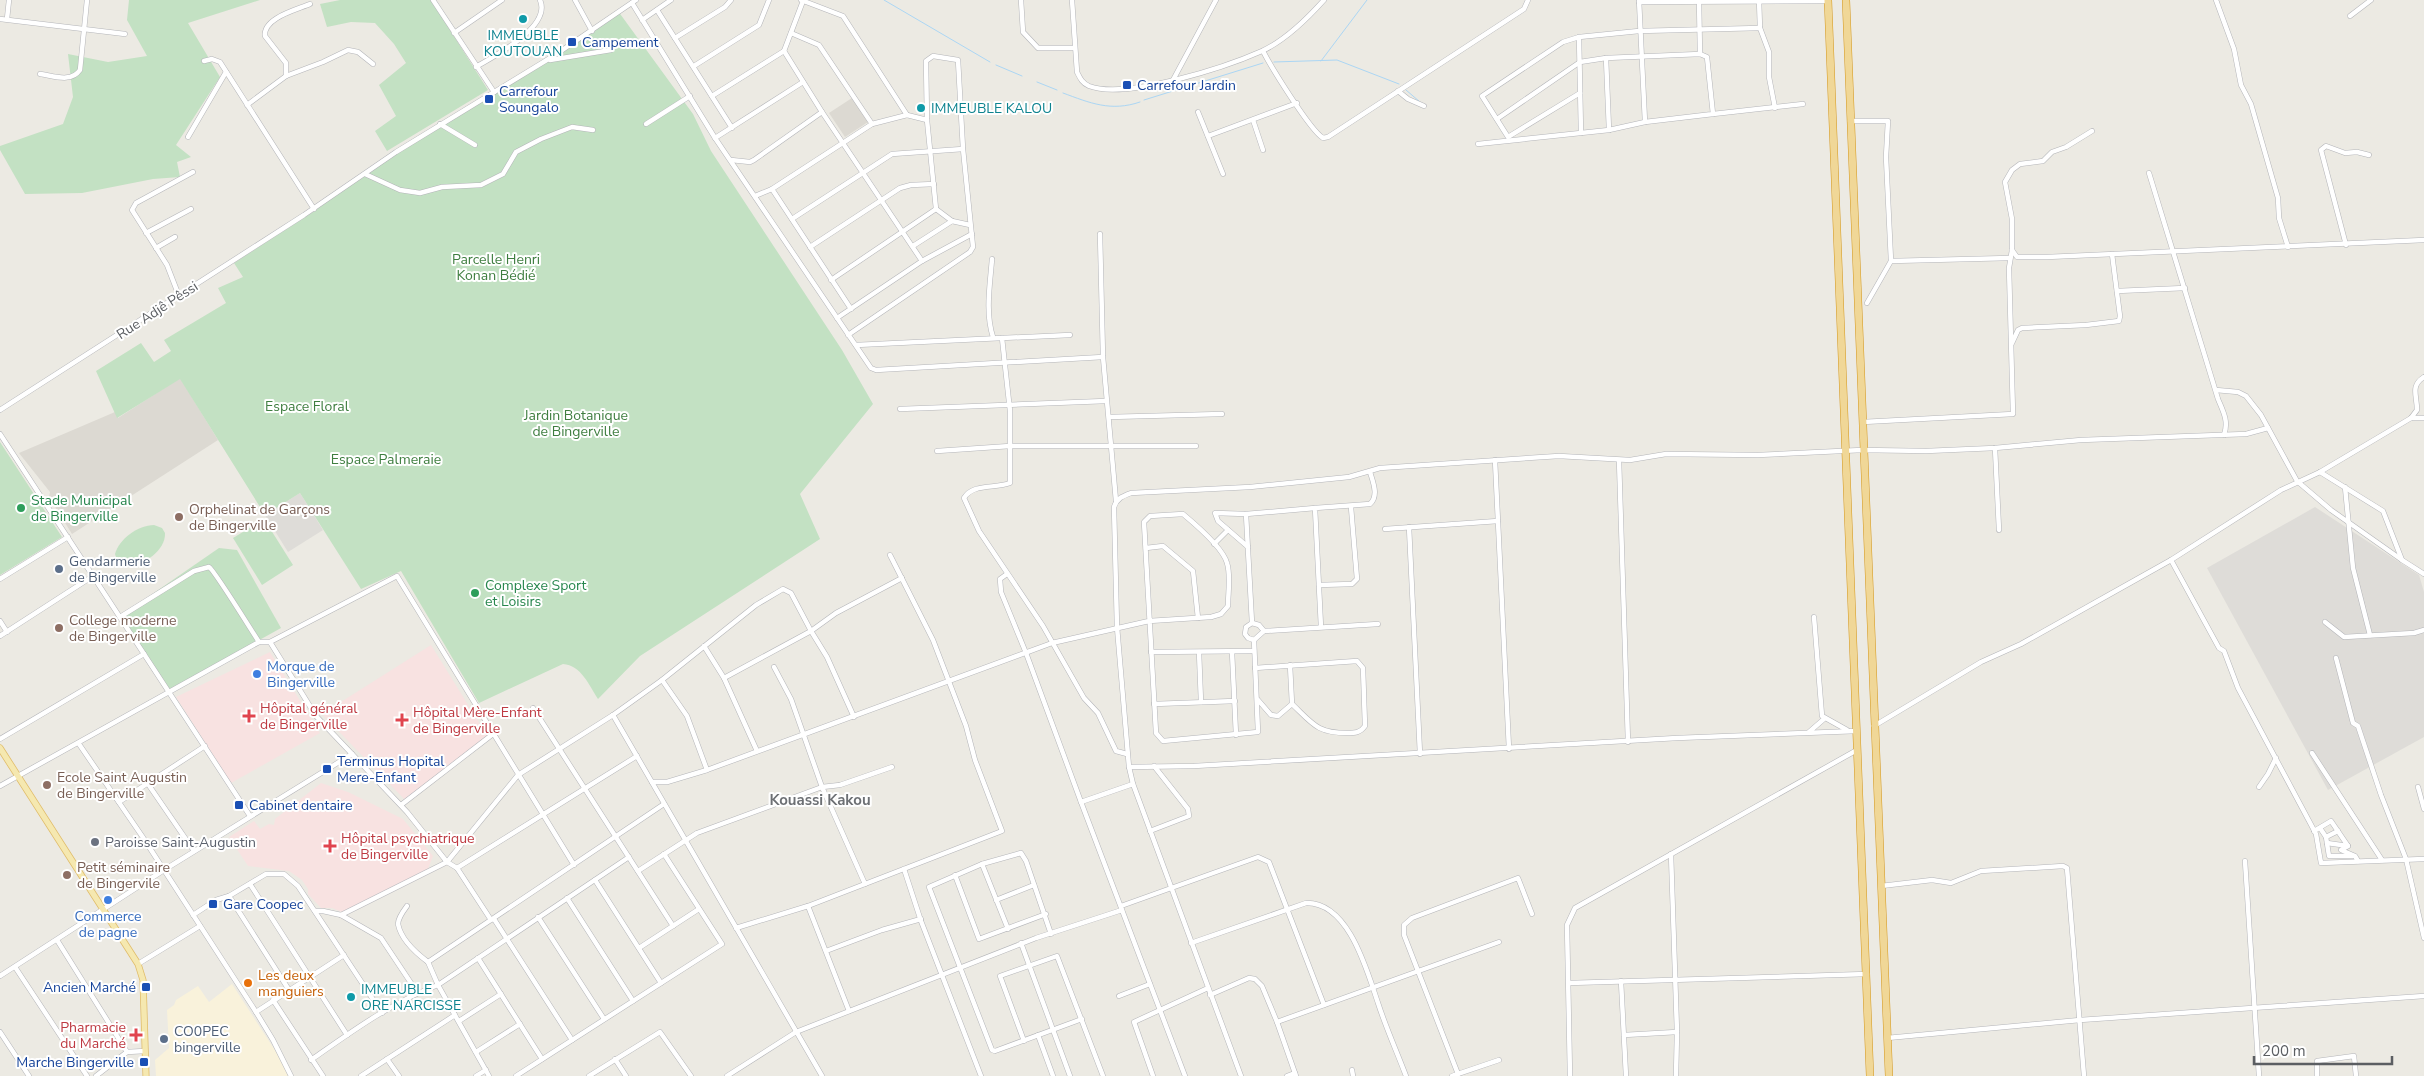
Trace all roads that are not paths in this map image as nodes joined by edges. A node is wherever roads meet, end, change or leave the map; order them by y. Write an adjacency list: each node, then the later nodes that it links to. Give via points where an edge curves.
1 (9, 0): 30 (street)
2 (87, 0): 32 (street)
3 (433, 0): 37 (street)
4 (491, 0): 26 (street)
5 (502, 0): 26 (street)
6 (540, 0): 54 (street, via 541,13 531,30)
7 (575, 0): 34 (street)
8 (671, 0): 27 (street)
9 (731, 0): 41 (street)
10 (769, 0): 53 (street, via 759,25)
11 (802, 0): 38 (street); 73 (street, via 843,16)
12 (1021, 0): 42 (street, via 1023,32 1038,48)
13 (1072, 0): 42 (street)
14 (1216, 0): 58 (street)
15 (1324, 0): 45 (street, via 1287,36)
16 (1528, 0): 60 (street, via 1524,9)
17 (1828, 0): 24 (street); 166 (highway)
18 (1846, 0): 77 (highway)
19 (2216, 0): 122 (street, via 2234,49 2241,85 2251,104 2278,198 2279,218)
20 (2371, 0): 28 (street)
21 (634, 1): 31 (street); 34 (street, Rue Adjê Pêssi)
22 (1639, 1): 23 (street); 36 (street)
23 (1699, 1): 24 (street); 35 (street)
24 (1759, 1): 33 (street)
25 (310, 4): 57 (street, via 269,22 264,30 286,63)
26 (494, 5): 37 (street)
27 (657, 10): 31 (street); 41 (street)
28 (2350, 16)
29 (0, 19): 30 (street)
30 (7, 19): 32 (street)
31 (642, 20): 63 (street)
32 (84, 28): 39 (street); 56 (street, via 81,66 76,75 68,78)
33 (1760, 28): 35 (street); 69 (street, via 1769,52 1769,77)
34 (592, 30): 50 (street, Rue Adjê Pêssi)
35 (1699, 30): 36 (street); 46 (street)
36 (1639, 31): 40 (street); 47 (street)
37 (454, 32): 54 (street)
38 (791, 33): 44 (street); 81 (street, via 819,45)
39 (124, 34)
40 (1579, 37): 51 (street); 74 (street, via 1563,42 1482,96)
41 (675, 38): 53 (street)
42 (1074, 48): 58 (street, via 1077,72 1088,86 1140,88)
43 (611, 50): 50 (street)
44 (784, 51): 59 (street); 64 (street)
45 (1263, 51): 58 (street); 65 (street)
46 (1700, 54): 47 (street); 72 (street, via 1707,57)
47 (1641, 57): 48 (street); 78 (street)
48 (1606, 58): 51 (street); 84 (street)
49 (204, 61): 55 (street, via 216,60)
50 (546, 61): 61 (street, Rue Adjê Pêssi)
51 (1580, 62): 62 (street); 74 (street)
52 (373, 64): 57 (street, via 358,52 348,50)
53 (694, 66): 64 (street)
54 (476, 67): 61 (street)
55 (226, 72): 67 (street); 88 (street)
56 (40, 74)
57 (286, 76): 67 (street)
58 (1173, 80)
59 (803, 82): 70 (street); 82 (street)
60 (1398, 91): 65 (street, via 1323,138 1312,128); 68 (street)
61 (494, 92): 79 (street, Rue Adjê Pêssi)
62 (1580, 93): 74 (street, via 1508,137); 86 (street)
63 (690, 96): 80 (street); 89 (street)
64 (712, 96): 82 (street)
65 (1297, 103): 76 (street)
66 (1803, 104): 69 (street)
67 (247, 105): 107 (street)
68 (1424, 106)
69 (1775, 108): 72 (street)
70 (822, 112): 90 (street); 97 (street, via 754,160)
71 (1198, 112): 87 (street)
72 (1713, 114): 78 (street)
73 (907, 115): 75 (street); 81 (street)
74 (1497, 119)
75 (927, 120): 93 (street, via 926,61 933,56 958,60); 94 (street)
76 (1252, 120): 87 (street); 95 (street)
77 (1850, 121): 130 (street, via 1888,121 1886,157); 156 (highway)
78 (1645, 122): 84 (street)
79 (440, 124): 92 (street); 101 (street, Rue Adjê Pêssi)
80 (646, 124)
81 (872, 124): 90 (street)
82 (732, 128): 89 (street)
83 (593, 130): 101 (street, via 568,127 541,139 516,152 503,174 481,185 442,187 420,193 400,190)
84 (1609, 130): 86 (street)
85 (2092, 131): 124 (street, via 2052,152 2043,161 2020,164 2012,170 2004,185 2008,191 2012,219)
86 (1581, 133): 91 (street)
87 (1208, 136): 102 (street)
88 (188, 137)
89 (715, 138): 97 (street)
90 (843, 142): 99 (street); 104 (street)
91 (1478, 144)
92 (475, 145)
93 (963, 149): 94 (street); 112 (street)
94 (931, 150): 99 (street, via 892,154); 103 (street)
95 (1263, 150)
96 (2369, 155): 119 (street, via 2345,153 2326,146 2321,150)
97 (731, 160): 105 (street)
98 (193, 172): 114 (street, via 133,206 134,215)
99 (863, 172): 106 (street); 110 (street)
100 (2149, 173): 125 (street)
101 (365, 174): 107 (street, Rue Adjê Pêssi)
102 (1224, 174)
103 (934, 184): 106 (street, via 905,186); 109 (street)
104 (772, 189): 105 (street); 110 (street)
105 (755, 196): 137 (street)
106 (881, 200): 113 (street); 121 (street)
107 (314, 208): 134 (street, Rue Adjê Pêssi)
108 (191, 209): 114 (street)
109 (936, 209): 111 (street); 113 (street)
110 (792, 219): 121 (street)
111 (952, 221): 112 (street); 120 (street)
112 (970, 225): 115 (street)
113 (903, 232): 120 (street); 131 (street)
114 (146, 233): 123 (street)
115 (972, 234): 129 (street); 138 (street, via 974,242 970,252)
116 (1100, 234): 144 (street)
117 (175, 237): 123 (street)
118 (2424, 240): 119 (street)
119 (2346, 245): 122 (street)
120 (913, 246): 129 (street)
121 (810, 247): 131 (street)
122 (2288, 247): 125 (street)
123 (156, 248): 134 (street, via 167,265)
124 (2012, 250): 126 (street, via 2017,257); 127 (street)
125 (2175, 253): 126 (street); 132 (street)
126 (2112, 254): 133 (street)
127 (2010, 258): 130 (street); 142 (street)
128 (992, 259): 140 (street, via 988,298)
129 (922, 261): 136 (street)
130 (1891, 261): 135 (street)
131 (832, 280): 136 (street)
132 (2185, 288): 133 (street); 147 (street)
133 (2117, 291): 142 (street, via 2120,318 2117,322 2022,328)
134 (179, 296): 151 (street, Rue Adjê Pêssi)
135 (1867, 302)
136 (851, 309): 137 (street)
137 (837, 318): 138 (street)
138 (848, 335): 143 (street)
139 (1070, 335): 141 (street)
140 (993, 337): 141 (street); 143 (street)
141 (1002, 338): 145 (street)
142 (2011, 344): 156 (street, via 2014,412 2011,415)
143 (856, 345): 145 (street, via 871,368 876,370)
144 (1103, 357): 145 (street); 148 (street)
145 (1006, 362): 149 (street)
146 (2424, 377): 154 (street, via 2416,382 2417,410)
147 (2216, 390): 157 (street, via 2242,393 2252,402); 159 (street, via 2226,418)
148 (1106, 401): 149 (street); 153 (street)
149 (1009, 405): 150 (street); 161 (street)
150 (900, 409)
151 (0, 410)
152 (1222, 414): 153 (street)
153 (1109, 417): 160 (street)
154 (2411, 418): 155 (street); 170 (street)
155 (2424, 418)
156 (1861, 422): 164 (highway)
157 (2268, 428): 159 (street, via 2255,433); 171 (street)
158 (0, 434): 183 (street)
159 (2224, 435): 163 (street, via 2081,440)
160 (1110, 445): 161 (street); 162 (street); 173 (street)
161 (1010, 446): 165 (street); 190 (street, via 1010,483 974,489 964,498 979,531)
162 (1196, 446)
163 (1995, 448): 164 (street); 182 (street)
164 (1862, 450): 166 (street); 240 (highway)
165 (937, 451)
166 (1847, 452): 168 (street, via 1666,454); 242 (highway)
167 (1495, 460): 168 (street, via 1559,456); 169 (street, via 1380,468); 177 (street)
168 (1619, 460): 248 (street)
169 (1370, 472): 173 (street, via 1250,487 1131,493); 174 (street, via 1376,494 1374,501 1367,506)
170 (2320, 472): 171 (street); 172 (street)
171 (2297, 481): 178 (street); 188 (street)
172 (2345, 487): 178 (street); 189 (street, via 2384,511)
173 (1116, 501): 204 (street)
174 (1350, 507): 175 (street); 195 (street, via 1357,579 1352,584)
175 (1315, 508): 176 (street); 195 (street)
176 (1246, 514): 181 (street, via 1216,513 1218,521); 185 (street)
177 (1498, 521): 179 (street); 253 (street)
178 (2350, 523): 189 (street); 210 (street, via 2353,568)
179 (1409, 527): 180 (street); 259 (street)
180 (1385, 529)
181 (1228, 530): 184 (street); 185 (street)
182 (1998, 530)
183 (68, 537): 192 (street); 194 (street)
184 (1214, 544): 186 (street, via 1179,513 1146,518); 198 (street, via 1228,564 1228,606 1217,616)
185 (1248, 547): 202 (street)
186 (1146, 548): 198 (street, via 1163,546 1193,571); 200 (street)
187 (890, 555): 193 (street)
188 (2171, 560): 240 (street, via 2021,644 1981,662); 261 (street, via 2219,648 2224,651 2238,688)
189 (2402, 560): 191 (street)
190 (1007, 574): 215 (street); 221 (street, via 1000,579 1001,592)
191 (2424, 574)
192 (93, 576): 196 (street); 209 (street)
193 (902, 578): 207 (street, via 836,613); 229 (street, via 933,640)
194 (0, 579)
195 (1319, 585): 205 (street)
196 (120, 617): 213 (street, via 194,570 209,567); 222 (street)
197 (1814, 617): 239 (street, via 1820,706)
198 (1198, 618): 200 (street)
199 (0, 621): 209 (street)
200 (1149, 621): 204 (street); 218 (street)
201 (2325, 622): 210 (street, via 2344,636)
202 (1252, 623): 208 (street); 212 (street, via 1245,631 1248,638)
203 (1378, 624): 205 (street)
204 (1117, 627): 215 (street); 258 (street)
205 (1321, 627): 208 (street)
206 (2424, 630): 210 (street)
207 (811, 631): 216 (street, via 791,593 783,589 756,605); 227 (street); 238 (street, via 827,657)
208 (1264, 631): 212 (street)
209 (7, 632): 211 (street)
210 (2370, 635)
211 (0, 636)
212 (1254, 640): 217 (street)
213 (259, 642): 214 (street); 230 (street)
214 (270, 642): 244 (street, via 397,576); 257 (street, via 316,716)
215 (1052, 643): 221 (street); 258 (street, via 1084,698 1101,719 1116,751)
216 (704, 646): 227 (street); 228 (street)
217 (1254, 651): 220 (street); 226 (street)
218 (1151, 652): 219 (street); 234 (street)
219 (1199, 652): 220 (street); 233 (street)
220 (1232, 652): 232 (street)
221 (1026, 653): 229 (street); 277 (street)
222 (144, 654): 230 (street); 247 (street)
223 (2336, 658): 296 (street, via 2353,724 2358,726)
224 (1290, 666): 226 (street); 235 (street); 235 (street, via 1361,663 1364,726 1357,733 1328,733 1319,729)
225 (774, 667): 245 (street, via 793,705)
226 (1255, 668): 231 (street)
227 (724, 678): 255 (street)
228 (662, 680): 237 (street); 265 (street, via 687,716)
229 (948, 682): 238 (street); 305 (street, via 966,726 979,773 1003,829 1001,833)
230 (170, 692): 249 (street); 250 (street)
231 (1257, 699): 235 (street, via 1271,715 1278,716); 246 (street, via 1259,730 1255,734)
232 (1235, 701): 233 (street); 246 (street)
233 (1200, 702): 234 (street)
234 (1154, 704): 246 (street, via 1156,733 1163,741)
235 (1292, 704)
236 (533, 708): 252 (street)
237 (613, 715): 252 (street); 260 (street)
238 (854, 717): 245 (street)
239 (1824, 718): 241 (street); 243 (street)
240 (1874, 726): 313 (highway)
241 (1848, 731): 242 (street); 243 (street)
242 (1858, 731): 254 (highway)
243 (1809, 732): 248 (street)
244 (493, 734): 266 (street); 279 (street)
245 (803, 735): 255 (street); 272 (street)
246 (1236, 735)
247 (0, 739)
248 (1628, 742): 253 (street)
249 (79, 744): 267 (street); 276 (street)
250 (205, 746): 269 (street); 282 (street)
251 (0, 748): 267 (main road)
252 (558, 748): 266 (street); 275 (street)
253 (1509, 749): 259 (street)
254 (1859, 749): 293 (street); 353 (highway)
255 (757, 751): 265 (street)
256 (2312, 753): 298 (street)
257 (352, 754): 279 (street); 282 (street)
258 (1127, 754): 264 (street)
259 (1420, 754): 262 (street)
260 (637, 756): 268 (street); 275 (street)
261 (2276, 758): 273 (street); 285 (street)
262 (1154, 766): 264 (street); 284 (street, via 1188,809 1189,816)
263 (892, 767): 272 (street, via 840,785)
264 (1129, 767): 270 (street)
265 (707, 770): 268 (street, via 667,782)
266 (518, 775): 281 (street); 301 (street)
267 (18, 777): 271 (street); 320 (main road)
268 (652, 782): 278 (street)
269 (148, 784): 276 (street); 291 (street)
270 (1133, 784): 277 (street); 284 (street)
271 (0, 786)
272 (822, 787): 288 (street, via 697,833); 311 (street)
273 (2259, 787)
274 (2418, 787): 280 (street)
275 (584, 788): 281 (street); 287 (street)
276 (119, 802): 306 (street)
277 (1081, 802): 321 (street)
278 (664, 804): 287 (street); 288 (street)
279 (401, 806): 301 (street)
280 (2424, 809)
281 (542, 814): 303 (street); 304 (street)
282 (250, 816): 291 (street)
283 (2320, 828): 285 (street); 286 (street, via 2331,820); 289 (street)
284 (1150, 831): 314 (street)
285 (2314, 831): 300 (street, via 2321,863)
286 (2338, 831): 289 (street); 290 (street)
287 (616, 836): 295 (street); 303 (street)
288 (686, 840): 292 (street); 334 (street)
289 (2326, 840): 290 (street); 294 (street, via 2329,856)
290 (2348, 846): 294 (street, via 2341,850)
291 (194, 851): 306 (street)
292 (664, 854): 307 (street); 322 (street)
293 (1671, 854): 357 (street); 359 (street, via 1575,908 1567,925)
294 (2355, 856): 300 (street)
295 (629, 857): 307 (street); 309 (street)
296 (2406, 859): 297 (street); 298 (street); 337 (street)
297 (2424, 859)
298 (2382, 860): 300 (street)
299 (2246, 861): 374 (street)
300 (2358, 861)
301 (447, 862): 304 (street); 328 (street)
302 (982, 864): 308 (street); 312 (street, via 1021,853); 317 (street)
303 (574, 865): 330 (street)
304 (457, 868): 330 (street)
305 (904, 869): 311 (street); 331 (street)
306 (164, 870): 320 (street); 325 (street)
307 (638, 871): 333 (street)
308 (955, 876): 335 (street, via 979,940); 351 (street, via 929,887)
309 (595, 880): 316 (street); 343 (street)
310 (250, 884): 315 (street); 324 (street, via 266,874 284,874 298,886); 356 (street)
311 (865, 884): 319 (street)
312 (1034, 885): 317 (street); 326 (street)
313 (1881, 886): 382 (street, via 1932,880 1951,882 1981,871 2067,868); 393 (highway)
314 (1170, 888): 321 (street); 323 (street, via 1258,858 1269,862); 341 (street)
315 (229, 896): 325 (street); 365 (street)
316 (567, 898): 329 (street); 372 (street)
317 (996, 900): 335 (street)
318 (407, 906): 347 (street, via 399,925 410,946)
319 (808, 906): 334 (street); 344 (street)
320 (104, 908): 339 (street); 348 (main road)
321 (1122, 908): 336 (street); 361 (street)
322 (699, 909): 333 (street); 360 (street, via 722,944)
323 (1288, 910): 341 (street); 364 (street, via 1314,902 1331,913 1357,944); 373 (street)
324 (315, 911): 328 (street); 345 (street)
325 (193, 914): 332 (street)
326 (1046, 914): 335 (street); 336 (street)
327 (1532, 914): 352 (street, via 1518,878 1412,918 1404,925 1404,934)
328 (341, 915): 366 (street, via 381,938)
329 (538, 917): 338 (street); 380 (street)
330 (492, 919): 338 (street); 347 (street)
331 (920, 919): 344 (street); 354 (street)
332 (200, 926): 348 (street); 377 (street)
333 (673, 926): 343 (street)
334 (736, 928): 388 (street)
335 (1008, 929)
336 (1051, 934): 342 (street)
337 (2424, 938)
338 (506, 939): 346 (street); 394 (street)
339 (57, 940): 350 (street); 396 (street)
340 (1499, 942): 352 (street)
341 (1191, 943): 363 (street)
342 (1021, 944): 349 (street); 351 (street)
343 (639, 948): 360 (street)
344 (826, 951): 376 (street)
345 (344, 955): 356 (street); 378 (street)
346 (478, 958): 362 (street); 367 (street)
347 (428, 962): 362 (street)
348 (138, 964): 397 (main road, via 143,980)
349 (1029, 965): 381 (street, via 1059,957); 386 (street); 395 (street, via 1000,976)
350 (15, 967): 355 (street); 410 (street)
351 (960, 968): 354 (street); 395 (street, via 990,1048 996,1051)
352 (1418, 971): 364 (street); 408 (street)
353 (1867, 974): 357 (street); 438 (highway)
354 (942, 975): 376 (street); 425 (street)
355 (0, 976)
356 (308, 978): 365 (street); 390 (street)
357 (1675, 979): 358 (street); 389 (street)
358 (1621, 981): 359 (street); 391 (street)
359 (1569, 982): 435 (street)
360 (661, 983): 372 (street)
361 (1150, 984): 369 (street); 375 (street)
362 (438, 985): 366 (street); 379 (street)
363 (1208, 988): 368 (street); 375 (street)
364 (1373, 988): 373 (street); 434 (street)
365 (289, 990): 371 (street)
366 (417, 992): 378 (street)
367 (501, 994): 383 (street); 385 (street)
368 (1210, 994): 384 (street, via 1249,978 1255,979 1262,986); 431 (street)
369 (1119, 996)
370 (2424, 996): 374 (street)
371 (273, 1000): 377 (street); 402 (street)
372 (633, 1001): 380 (street)
373 (1324, 1005): 384 (street)
374 (2256, 1008): 382 (street); 441 (street)
375 (1159, 1009): 429 (street, via 1134,1022); 430 (street)
376 (849, 1010): 388 (street)
377 (256, 1012): 413 (street)
378 (382, 1013): 390 (street)
379 (455, 1015): 383 (street); 399 (street)
380 (604, 1019): 394 (street)
381 (1082, 1020): 386 (street); 428 (street)
382 (2080, 1020): 393 (street); 440 (street)
383 (459, 1021): 398 (street)
384 (1278, 1022): 407 (street)
385 (520, 1024): 398 (street); 400 (street)
386 (1052, 1030): 392 (street); 427 (street)
387 (0, 1032): 409 (street)
388 (796, 1032): 423 (street); 424 (street)
389 (1677, 1032): 391 (street); 437 (street)
390 (347, 1035): 402 (street)
391 (1624, 1035): 436 (street)
392 (1038, 1036): 395 (street); 426 (street)
393 (1887, 1038): 439 (highway)
394 (572, 1040): 400 (street)
395 (1024, 1041)
396 (127, 1052): 397 (street); 411 (street)
397 (145, 1052): 412 (main road)
398 (476, 1052): 404 (street)
399 (387, 1059): 415 (street); 416 (street)
400 (542, 1059): 419 (street)
401 (615, 1059): 406 (street); 421 (street); 422 (street, via 660,1032)
402 (311, 1060): 414 (street)
403 (1499, 1060): 408 (street)
404 (486, 1070): 417 (street); 418 (street)
405 (1352, 1070): 433 (street)
406 (595, 1074): 420 (street)
407 (1295, 1075): 432 (street)
408 (1455, 1075)
409 (28, 1076)
410 (87, 1076)
411 (96, 1076)
412 (146, 1076)
413 (291, 1076)
414 (323, 1076)
415 (361, 1076)
416 (399, 1076)
417 (476, 1076)
418 (489, 1076)
419 (516, 1076)
420 (589, 1076)
421 (626, 1076)
422 (692, 1076)
423 (727, 1076)
424 (822, 1076)
425 (981, 1076)
426 (1053, 1076)
427 (1070, 1076)
428 (1104, 1076)
429 (1153, 1076)
430 (1185, 1076)
431 (1241, 1076)
432 (1287, 1076)
433 (1354, 1076)
434 (1406, 1076)
435 (1570, 1076)
436 (1626, 1076)
437 (1676, 1076)
438 (1870, 1076)
439 (1889, 1076)
440 (2084, 1076)
441 (2259, 1076)
442 (2317, 1076): 443 (street, via 2317,1061 2354,1056)
443 (2356, 1076)

